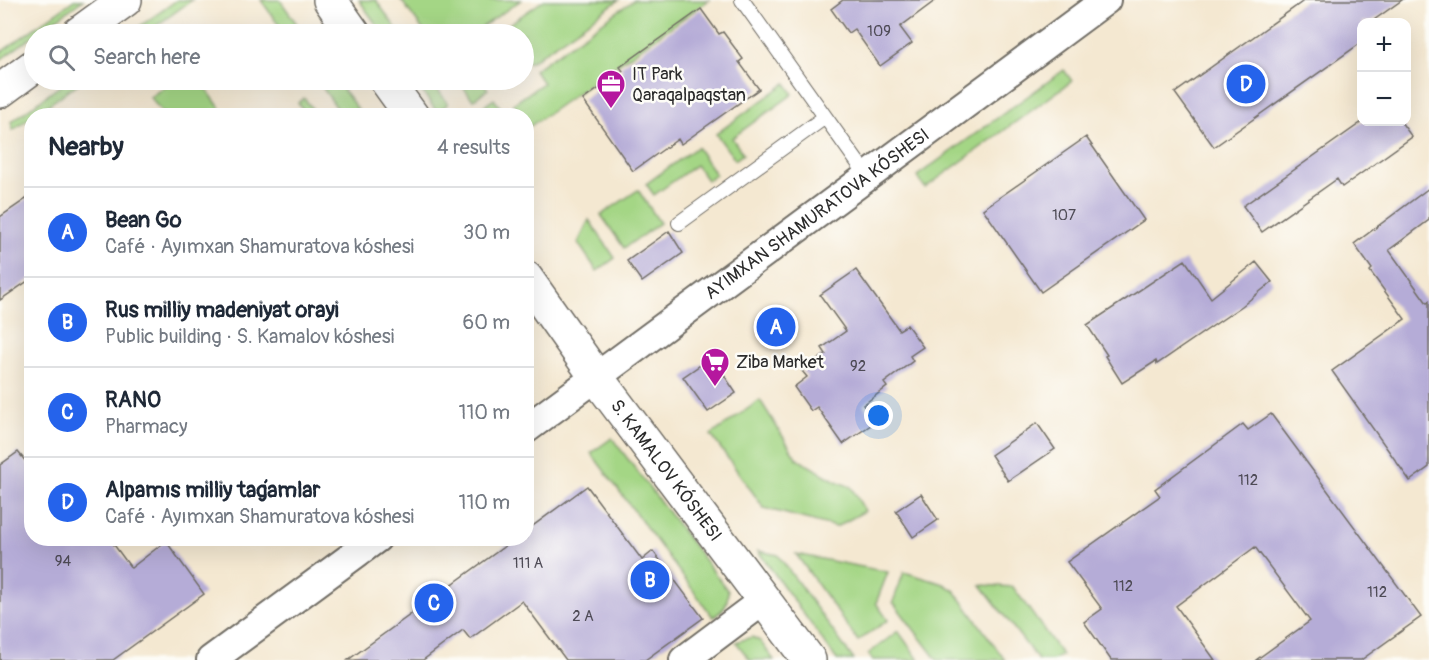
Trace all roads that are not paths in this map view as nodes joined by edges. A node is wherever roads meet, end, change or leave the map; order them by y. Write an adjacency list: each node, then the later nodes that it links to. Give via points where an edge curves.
1 (125, 0): 5 (street)
2 (330, 0): 6 (street)
3 (742, 0): 11 (lane)
4 (1106, 0): 12 (street)
5 (92, 24)
6 (347, 24)
7 (24, 73): 9 (street)
8 (393, 90): 10 (street)
9 (0, 91)
10 (406, 108)
11 (825, 117): 12 (lane); 13 (lane)
12 (868, 177): 15 (street)
13 (679, 223)
14 (534, 289): 15 (street, S. KAMALOV KÓSHESI)
15 (597, 378): 16 (street); 18 (street, S. KAMALOV KÓSHESI)
16 (534, 423)
17 (366, 546): 19 (street)
18 (764, 600): 20 (street); 21 (street, S. KAMALOV KÓSHESI)
19 (211, 660)
20 (684, 660)
21 (809, 660)

